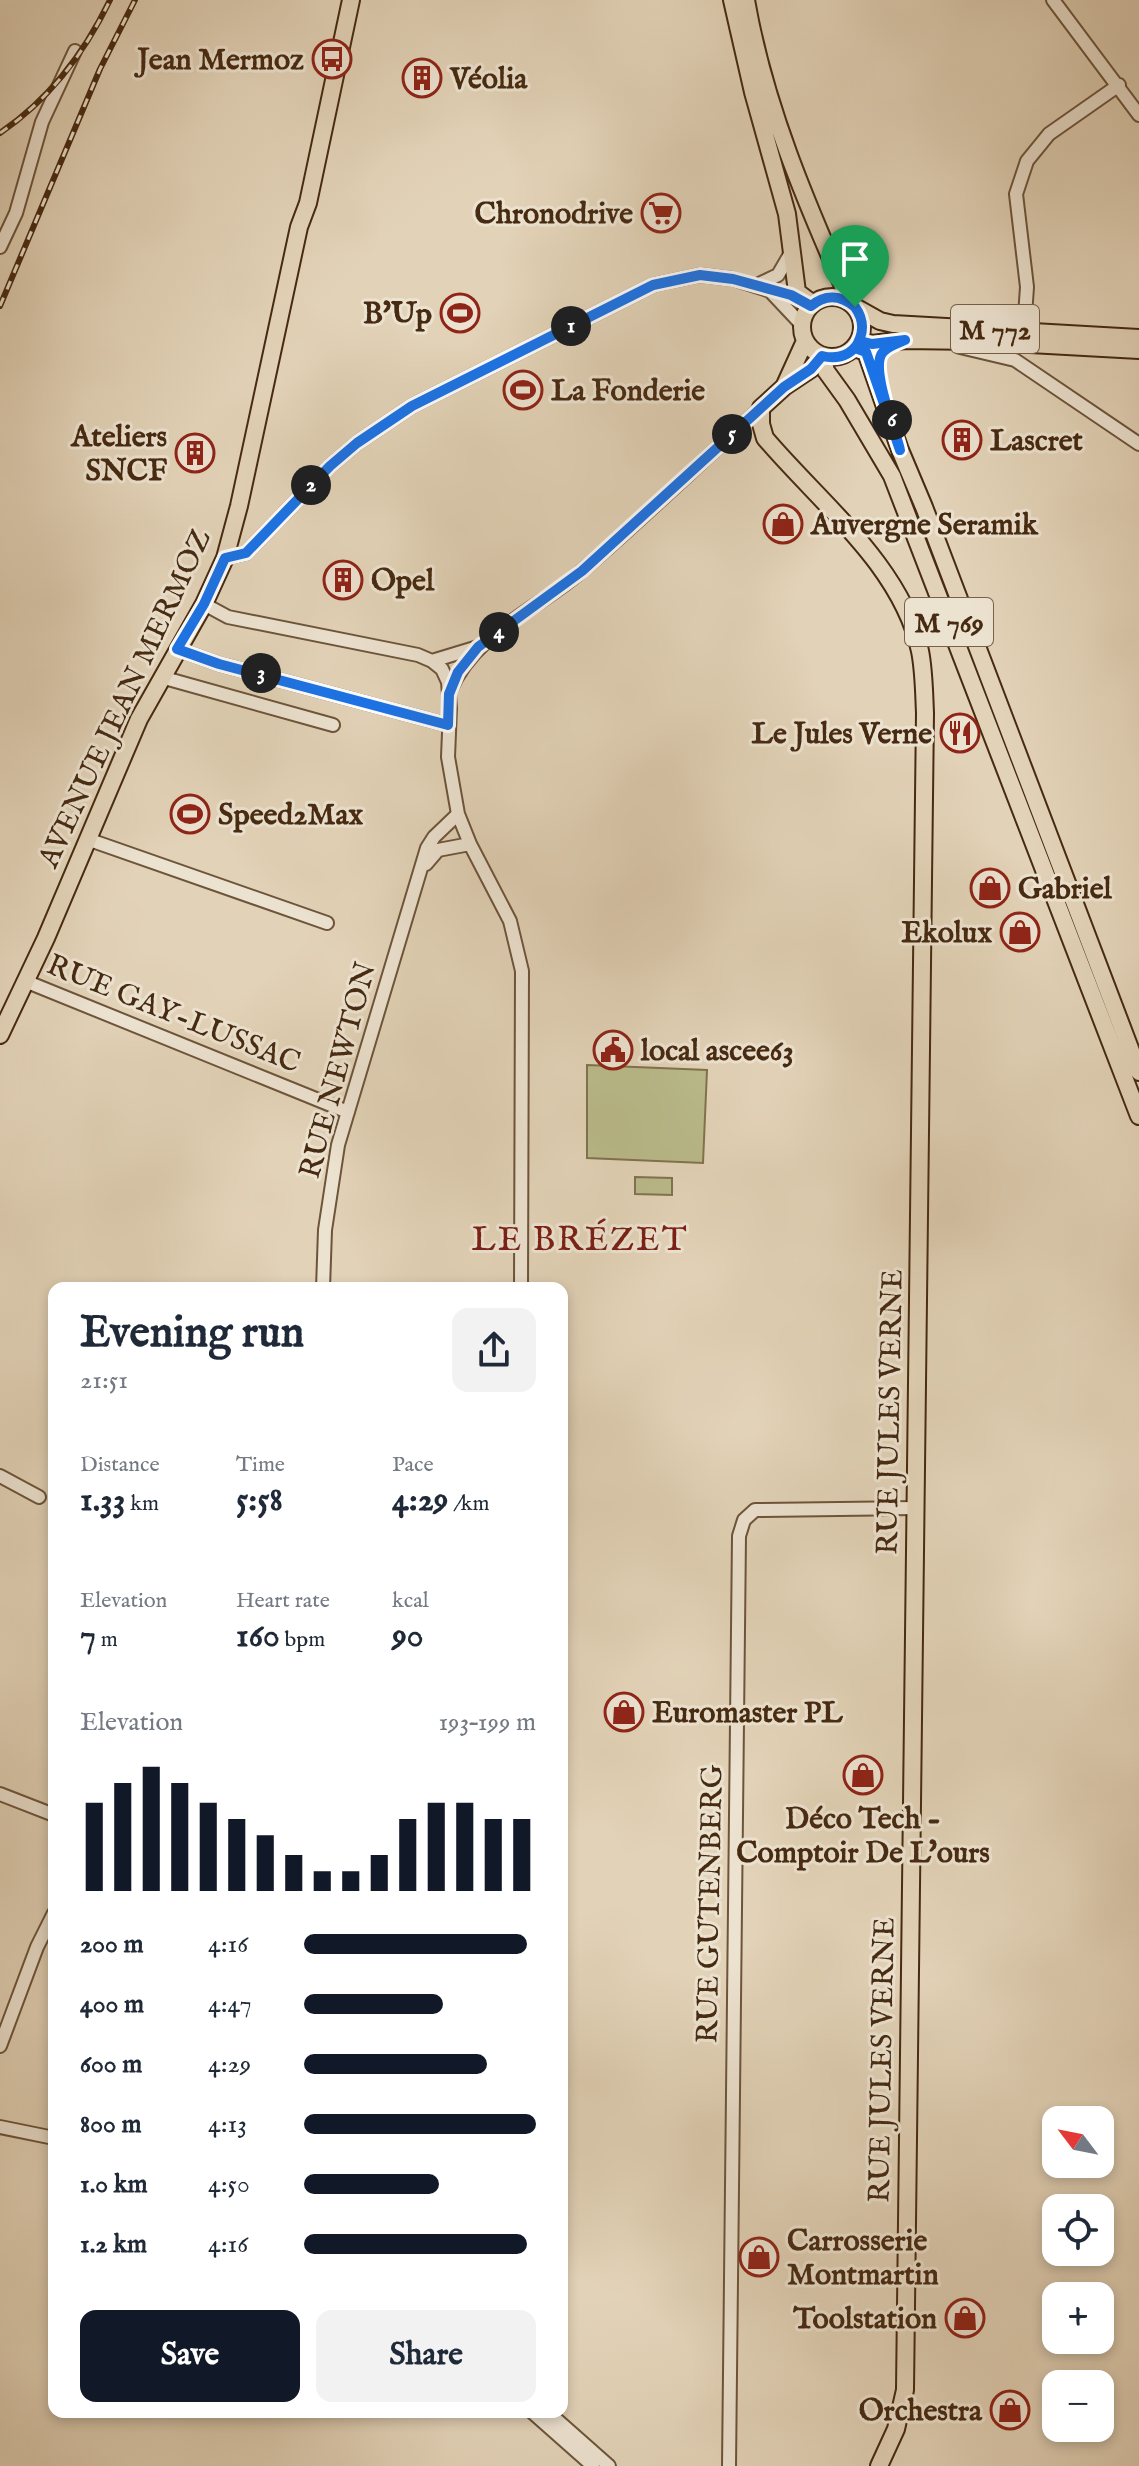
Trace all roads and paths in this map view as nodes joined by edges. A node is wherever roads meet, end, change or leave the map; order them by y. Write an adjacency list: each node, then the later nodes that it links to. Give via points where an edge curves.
1 (351, 0): 29 (main road, AVENUE JEAN MERMOZ)
2 (732, 0): 9 (main road)
3 (746, 0): 13 (main road, via 765,88 810,212)
4 (1053, 0): 6 (street)
5 (75, 51): 8 (street, via 42,122 16,213)
6 (1119, 85): 7 (street); 14 (street, via 1049,134 1027,161 1016,194 1027,287)
7 (1139, 115)
8 (0, 247)
9 (792, 251): 10 (street, via 778,275); 12 (main road, via 797,292)
10 (754, 286): 11 (street); 29 (street, via 700,275 653,285 412,406 330,466 246,553)
11 (767, 289): 12 (street); 15 (street)
12 (812, 305): 13 (main road, via 827,297); 15 (main road, via 804,315)
13 (852, 305): 14 (main road, M 772, via 893,324); 18 (main road, via 863,327)
14 (1024, 330): 16 (main road, M 772)
15 (803, 333): 20 (main road); 22 (main road)
16 (1139, 338)
17 (913, 340): 18 (main road, M 772); 19 (main road, M 772); 27 (street, via 1015,360); 28 (main road, via 882,353 879,360)
18 (857, 344): 20 (main road, via 841,356); 28 (main road, M 769, via 866,352)
19 (1139, 350)
20 (822, 356): 21 (main road); 23 (main road, M 769)
21 (799, 377): 22 (main road); 23 (main road, via 820,380)
22 (784, 387): 24 (main road)
23 (847, 400): 47 (main road, M 769, via 892,476)
24 (761, 408): 25 (street); 26 (main road)
25 (729, 437): 26 (street); 31 (street, via 582,571)
26 (765, 438): 52 (main road, RUE JULES VERNE, via 886,574 920,652 925,713)
27 (1139, 444)
28 (900, 450): 45 (main road, M 769)
29 (225, 558): 30 (main road, AVENUE JEAN MERMOZ)
30 (204, 604): 32 (main road, AVENUE JEAN MERMOZ); 33 (street, via 228,617)
31 (478, 647): 33 (street); 35 (street)
32 (177, 649): 34 (main road, AVENUE JEAN MERMOZ); 37 (street)
33 (432, 661): 35 (street, via 442,669)
34 (161, 677): 36 (street); 39 (main road, AVENUE JEAN MERMOZ)
35 (449, 694): 37 (street)
36 (333, 725)
37 (448, 725): 38 (street)
38 (458, 814): 40 (street); 41 (street, RUE NEWTON, via 431,842)
39 (87, 839): 42 (street); 43 (main road, AVENUE JEAN MERMOZ)
40 (470, 844): 41 (street, via 438,850); 49 (street, via 510,921 522,971)
41 (422, 870): 46 (street, RUE NEWTON)
42 (327, 923)
43 (25, 981): 44 (main road, AVENUE JEAN MERMOZ); 46 (street, RUE GAY-LUSSAC)
44 (0, 1035)
45 (1139, 1072)
46 (348, 1112): 48 (street, RUE NEWTON, via 330,1186)
47 (1139, 1116)
48 (323, 1282)
49 (521, 1282)
50 (0, 1476): 51 (street)
51 (39, 1497)
52 (916, 1508): 63 (street, RUE GUTENBERG, via 767,1508 744,1520 739,1536); 64 (main road, RUE JULES VERNE, via 905,2390 896,2429)
53 (0, 1794): 54 (street)
54 (48, 1813)
55 (48, 1925): 56 (street)
56 (0, 2046)
57 (0, 2127): 58 (street)
58 (48, 2137)
59 (539, 2418): 61 (street)
60 (555, 2418): 62 (street)
61 (593, 2466)
62 (609, 2466)
63 (729, 2466)
64 (879, 2466)

